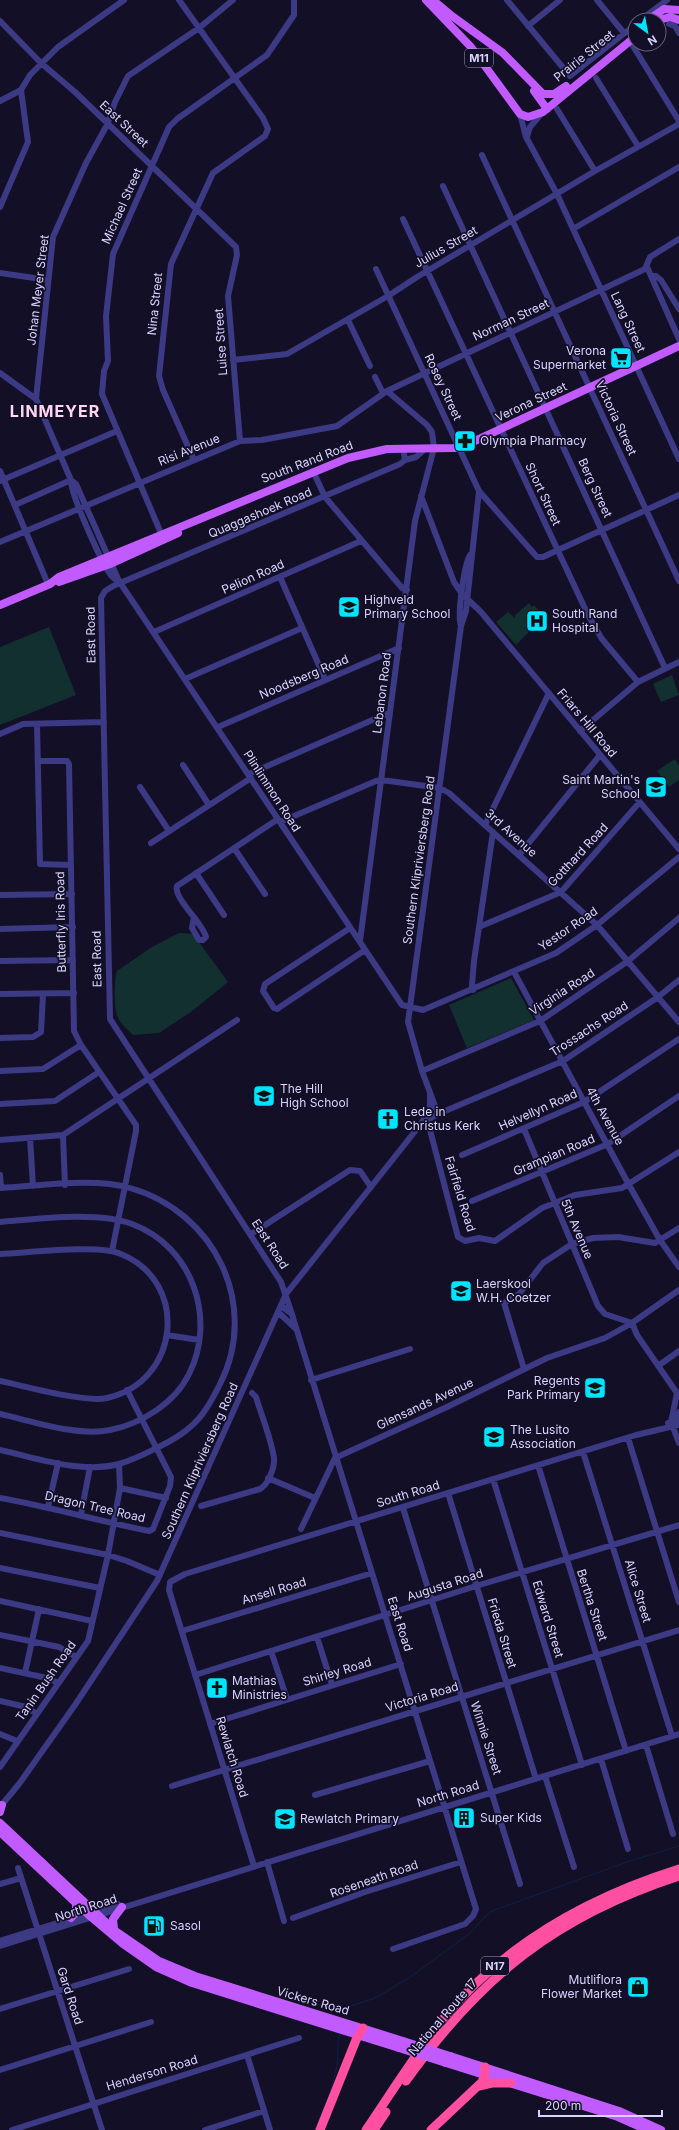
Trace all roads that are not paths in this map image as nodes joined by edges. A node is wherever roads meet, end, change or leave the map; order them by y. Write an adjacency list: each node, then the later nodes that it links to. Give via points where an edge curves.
1 (124, 0): 26 (street, via 58,46)
2 (179, 0): 19 (street)
3 (233, 0): 19 (street, Johan Meyer Street)
4 (294, 0): 27 (street, Michael Street, via 294,15 269,53)
5 (426, 0): 34 (main road, M11, via 471,47)
6 (433, 0): 29 (main road, M11, via 503,53)
7 (507, 0): 18 (street)
8 (560, 0): 18 (street)
9 (597, 0): 21 (street)
10 (663, 1): 12 (street)
11 (679, 10): 13 (main road, via 664,9)
12 (653, 12)
13 (658, 12)
14 (667, 18): 15 (main road)
15 (679, 20)
16 (0, 21): 26 (street, East Street)
17 (669, 24): 22 (street, via 675,26)
18 (528, 26): 21 (street, via 570,76)
19 (199, 28): 27 (street); 36 (street, Johan Meyer Street, via 156,59 129,74)
20 (627, 31): 21 (street)
21 (624, 33)
22 (679, 33)
23 (627, 37): 29 (main road, Prairie Street / M11, via 558,93 550,96 543,94)
24 (627, 43): 33 (main road, Prairie Street)
25 (637, 52): 35 (street)
26 (41, 63): 30 (street); 36 (street, East Street)
27 (235, 78): 40 (street, Michael Street, via 173,123); 46 (street, Nina Street, via 266,122 267,132 213,173)
28 (596, 78): 38 (street)
29 (528, 80): 33 (main road)
30 (21, 90): 31 (street); 45 (street, via 28,142)
31 (0, 101)
32 (557, 109): 42 (street)
33 (545, 110): 34 (main road, Prairie Street); 37 (street, via 528,131)
34 (524, 116): 37 (street, Lang Street)
35 (679, 122): 38 (street, Julius Street)
36 (107, 125): 40 (street, East Street); 58 (street, Johan Meyer Street, via 86,163 53,237)
37 (527, 140): 44 (street, Lang Street)
38 (638, 146): 42 (street, Julius Street)
39 (482, 155): 48 (street, Victoria Street)
40 (152, 166): 46 (street, East Street); 79 (street, Michael Street, via 112,259 106,316 108,361 101,389 103,400)
41 (679, 167): 49 (street)
42 (595, 171): 44 (street, Julius Street)
43 (443, 186): 52 (street, Berg Street)
44 (556, 194): 48 (street, Julius Street); 49 (street, Lang Street)
45 (0, 207)
46 (196, 209): 51 (street, East Street); 85 (street, Nina Street, via 170,267 159,367 161,384)
47 (403, 219): 55 (street, Short Street)
48 (512, 221): 52 (street, Julius Street); 62 (street, Victoria Street)
49 (573, 229): 59 (street, Lang Street)
50 (679, 239): 53 (street, via 650,257)
51 (233, 243): 68 (street, Luise Street, via 238,252 228,296)
52 (470, 246): 55 (street, Julius Street); 64 (street, Berg Street)
53 (646, 268): 57 (street); 59 (street, Norman Street)
54 (376, 269): 60 (street, Rosey Street)
55 (428, 272): 60 (street, Julius Street); 67 (street, Short Street)
56 (0, 273): 58 (street)
57 (651, 276): 61 (street, via 661,280); 65 (street)
58 (48, 280): 76 (street, Johan Meyer Street)
59 (601, 290): 62 (street, Norman Street); 70 (street, Lang Street)
60 (388, 296): 63 (street, Julius Street); 72 (street, Rosey Street)
61 (679, 309)
62 (555, 312): 64 (street, Norman Street); 74 (street, Victoria Street)
63 (348, 320): 68 (street, Julius Street, via 287,354); 69 (street)
64 (510, 332): 67 (street, Norman Street); 77 (street, Berg Street)
65 (679, 339)
66 (679, 346): 70 (main road, Verona Street)
67 (465, 353): 72 (street, Norman Street); 78 (street, Short Street)
68 (233, 360): 80 (street, Luise Street)
69 (370, 366)
70 (636, 366): 74 (main road, Verona Street); 87 (street, Lang Street)
71 (0, 373): 76 (street)
72 (424, 373): 75 (street, Norman Street); 83 (street, Rosey Street)
73 (375, 377): 75 (street)
74 (590, 388): 77 (main road, Verona Street); 99 (street, Victoria Street)
75 (385, 392): 80 (street, Risi Avenue, via 337,426 262,440); 82 (street, via 427,425 432,432)
76 (36, 399): 84 (street, Johan Meyer Street)
77 (546, 408): 78 (main road, Verona Street); 102 (street, Berg Street)
78 (501, 429): 83 (main road, Verona Street); 107 (street, Short Street)
79 (117, 431): 84 (street); 92 (street, Michael Street)
80 (240, 441): 85 (street, Risi Avenue)
81 (403, 448): 82 (main road, South Rand Road); 86 (street); 89 (main road, South Rand Road, via 366,452)
82 (430, 448): 83 (main road, South Rand Road); 86 (street, Quaggashoek Road); 95 (street, Lebanon Road)
83 (459, 448): 93 (street, Rosey Street)
84 (60, 455): 90 (street); 91 (street, Johan Meyer Street)
85 (194, 460): 92 (street, Risi Avenue)
86 (406, 460): 96 (street, Quaggashoek Road)
87 (679, 460)
88 (0, 471): 90 (street)
89 (313, 471): 96 (street); 104 (main road, South Rand Road)
90 (2, 480): 97 (street)
91 (71, 480): 97 (street); 98 (street, Johan Meyer Street, via 71,487)
92 (139, 482): 98 (street, Risi Avenue); 104 (street, Michael Street)
93 (479, 491): 107 (street, Rosey Street, via 534,555 539,558); 108 (street, Southern Klipriviersberg Road)
94 (679, 495): 99 (street)
95 (421, 496): 100 (street, Lebanon Road); 101 (street, Friars Hill Road)
96 (325, 497): 105 (street); 114 (street, Quaggashoek Road)
97 (15, 505): 103 (street)
98 (83, 507): 103 (street, Risi Avenue); 109 (street, Johan Meyer Street)
99 (646, 510): 102 (street); 113 (street, Victoria Street)
100 (417, 514): 101 (street); 116 (street, Lebanon Road)
101 (428, 516): 112 (street, Friars Hill Road)
102 (602, 530): 107 (street); 125 (street, Berg Street)
103 (26, 531): 106 (street, Risi Avenue); 115 (street)
104 (163, 538): 109 (main road, South Rand Road)
105 (361, 541): 111 (street, Pelion Road); 116 (street, via 402,588)
106 (0, 542)
107 (558, 550): 128 (street, Short Street, via 594,627)
108 (470, 556): 110 (street, Southern Klipriviersberg Road); 117 (street, Southern Klipriviersberg Road)
109 (107, 561): 114 (street, Plinlimmon Road); 115 (main road, South Rand Road, via 62,582)
110 (465, 574): 112 (street); 117 (street, Southern Klipriviersberg Road)
111 (280, 577): 121 (street); 122 (street, Pelion Road)
112 (453, 577): 117 (street, Friars Hill Road)
113 (679, 581)
114 (120, 582): 122 (street, Plinlimmon Road); 131 (street, East Road, via 107,589 101,598)
115 (49, 584): 118 (main road, South Rand Road)
116 (407, 590): 123 (street, Lebanon Road)
117 (465, 594): 119 (street, Friars Hill Road); 120 (street, Southern Klipriviersberg Road)
118 (0, 605)
119 (477, 609): 120 (street); 129 (street, Friars Hill Road)
120 (463, 612): 142 (street, Southern Klipriviersberg Road)
121 (302, 628): 126 (street); 127 (street)
122 (154, 632): 126 (street, Plinlimmon Road)
123 (399, 648): 127 (street, Noodsberg Road); 130 (street, Lebanon Road)
124 (679, 662): 125 (street)
125 (665, 668): 128 (street)
126 (185, 679): 133 (street, Plinlimmon Road)
127 (325, 679): 133 (street, Noodsberg Road)
128 (638, 682): 134 (street)
129 (549, 694): 134 (street, Friars Hill Road); 146 (street)
130 (390, 714): 139 (street); 140 (street, Lebanon Road)
131 (104, 722): 132 (street); 191 (street, East Road, via 109,1015 111,1023)
132 (37, 724): 135 (street, via 23,724); 137 (street)
133 (218, 727): 139 (street, Plinlimmon Road)
134 (580, 731): 136 (street, Friars Hill Road)
135 (0, 734)
136 (600, 755): 143 (street, Friars Hill Road); 152 (street)
137 (38, 761): 154 (street, Butterfly Iris Road, via 61,760 69,764); 154 (street, via 40,864)
138 (183, 765): 144 (street)
139 (250, 776): 144 (street); 145 (street, Plinlimmon Road)
140 (382, 780): 142 (street, 3rd Avenue); 145 (street); 168 (street, Lebanon Road)
141 (140, 787): 147 (street)
142 (440, 788): 146 (street, 3rd Avenue, via 450,793); 180 (street, Southern Klipriviersberg Road)
143 (639, 803): 151 (street, Friars Hill Road); 156 (street, Gotthard Road)
144 (209, 805): 147 (street)
145 (279, 821): 150 (street); 166 (street, Plinlimmon Road)
146 (486, 825): 148 (street, 3rd Avenue)
147 (169, 831): 149 (street)
148 (493, 832): 152 (street, 3rd Avenue); 165 (street)
149 (151, 843)
150 (234, 848): 155 (street); 158 (street)
151 (679, 849)
152 (519, 855): 156 (street, 3rd Avenue)
153 (679, 857): 163 (street, Yestor Road)
154 (71, 865): 157 (street, Butterfly Iris Road)
155 (196, 873): 160 (street); 161 (street, via 179,884 176,890)
156 (560, 892): 163 (street, 3rd Avenue); 165 (street, Gotthard Road)
157 (72, 894): 159 (street); 164 (street, Butterfly Iris Road)
158 (265, 894)
159 (0, 895)
160 (224, 916)
161 (194, 917)
162 (679, 918): 172 (street, Virginia Road)
163 (597, 925): 172 (street, 3rd Avenue); 173 (street, Yestor Road, via 556,953)
164 (73, 927): 167 (street); 170 (street, Butterfly Iris Road)
165 (479, 927): 175 (street)
166 (350, 928): 168 (street, Plinlimmon Road); 169 (street, via 265,984 263,991 274,1008 277,1009)
167 (0, 929)
168 (360, 941): 169 (street, Plinlimmon Road)
169 (365, 950): 180 (street, Plinlimmon Road, via 399,1002)
170 (73, 960): 171 (street); 176 (street, Butterfly Iris Road)
171 (0, 961)
172 (628, 961): 179 (street, 3rd Avenue); 182 (street, Virginia Road)
173 (514, 972): 175 (street, Yestor Road); 182 (street, 4th Avenue)
174 (679, 980): 179 (street, Trossachs Road)
175 (473, 990): 180 (street, Yestor Road, via 423,1010)
176 (74, 993): 178 (street); 186 (street, Butterfly Iris Road, via 74,1030)
177 (0, 994): 178 (street)
178 (43, 995): 184 (street, via 41,1032 33,1037)
179 (658, 997): 183 (street, 3rd Avenue); 187 (street, Trossachs Road)
180 (410, 1008): 189 (street, Southern Klipriviersberg Road, via 409,1028)
181 (237, 1020): 191 (street)
182 (540, 1021): 187 (street, 4th Avenue); 189 (street, Virginia Road)
183 (679, 1022)
184 (0, 1038)
185 (679, 1039): 195 (street, Helvellyn Road)
186 (81, 1045): 188 (street, via 43,1069); 190 (street, Butterfly Iris Road)
187 (563, 1061): 195 (street, 4th Avenue); 197 (street, Trossachs Road)
188 (0, 1071)
189 (422, 1071): 192 (street, Southern Klipriviersberg Road)
190 (99, 1072): 194 (street, Butterfly Iris Road); 196 (street, via 55,1101)
191 (148, 1079): 194 (street); 220 (street, East Road)
192 (430, 1093): 197 (street, Southern Klipriviersberg Road); 198 (street, Southern Klipriviersberg Road, via 430,1109)
193 (679, 1096): 204 (street, Grampian Road)
194 (118, 1099): 201 (street); 213 (street, Butterfly Iris Road, via 136,1126)
195 (584, 1102): 199 (street, Helvellyn Road); 204 (street, 4th Avenue)
196 (0, 1104)
197 (438, 1114): 198 (street, Southern Klipriviersberg Road)
198 (420, 1125): 212 (street, Southern Klipriviersberg Road)
199 (524, 1129): 206 (street, Helvellyn Road); 207 (street, 5th Avenue)
200 (430, 1130): 216 (street, Fairfield Road, via 460,1239 465,1241 479,1238 495,1241)
201 (63, 1136): 202 (street); 209 (street)
202 (30, 1138): 203 (street); 211 (street)
203 (0, 1140)
204 (608, 1144): 207 (street, Grampian Road); 210 (street, 4th Avenue)
205 (679, 1152): 210 (street, Fairfield Road)
206 (462, 1155)
207 (542, 1172): 215 (street, Grampian Road); 216 (street, 5th Avenue)
208 (0, 1175): 214 (street)
209 (65, 1185): 211 (street); 213 (street, via 95,1183)
210 (629, 1185): 216 (street, Fairfield Road, via 618,1190 582,1194); 221 (street, 4th Avenue)
211 (33, 1186): 214 (street)
212 (371, 1186): 220 (street, via 360,1172 351,1170); 227 (street, Southern Klipriviersberg Road)
213 (125, 1187): 217 (street, Butterfly Iris Road); 254 (street, via 154,1197 178,1211 200,1232 222,1263 233,1300 235,1334 228,1369 209,1406 189,1428)
214 (1, 1188)
215 (472, 1201)
216 (554, 1202): 222 (street, 5th Avenue)
217 (119, 1220): 218 (street, via 104,1217); 223 (street, Butterfly Iris Road); 238 (street, via 133,1224 166,1244 185,1267 196,1290 202,1318)
218 (0, 1222)
219 (679, 1228): 221 (street)
220 (251, 1234): 227 (street, East Road)
221 (660, 1240): 222 (street, via 652,1243 630,1238 604,1237); 225 (street, 4th Avenue)
222 (572, 1244): 233 (street, 5th Avenue, via 601,1311); 242 (street, via 543,1263 519,1294 504,1303)
223 (112, 1251): 224 (street, via 101,1249); 237 (street, via 137,1262 157,1286 166,1304)
224 (0, 1254)
225 (679, 1267)
226 (679, 1290): 230 (street)
227 (286, 1294): 228 (street, Southern Klipriviersberg Road); 231 (street, East Road)
228 (280, 1306): 229 (street, Southern Klipriviersberg Road); 231 (street)
229 (278, 1312): 232 (street); 234 (street, Southern Klipriviersberg Road)
230 (648, 1312): 233 (street); 236 (street)
231 (292, 1314): 235 (street, East Road)
232 (286, 1320): 234 (street); 235 (street)
233 (628, 1323): 236 (street); 242 (street, via 605,1338)
234 (272, 1325): 285 (street, Southern Klipriviersberg Road)
235 (296, 1329): 243 (street, East Road)
236 (636, 1333): 241 (street)
237 (167, 1335): 238 (street); 245 (street, via 160,1360 143,1380)
238 (199, 1340): 250 (street, via 189,1374 174,1395 156,1411)
239 (410, 1349): 243 (street)
240 (679, 1351): 241 (street)
241 (658, 1366): 247 (street)
242 (524, 1368): 257 (street, Glensands Avenue, via 454,1404)
243 (311, 1380): 257 (street, East Road)
244 (0, 1382): 245 (street, via 90,1400 107,1398)
245 (127, 1390): 250 (street, Dragon Tree Road)
246 (252, 1393): 262 (street, via 256,1397 274,1459)
247 (678, 1394): 251 (street)
248 (679, 1412): 251 (street)
249 (0, 1414): 250 (street, via 91,1432 110,1431)
250 (142, 1418): 254 (street, Dragon Tree Road)
251 (676, 1424): 252 (street, South Road); 253 (street)
252 (628, 1438): 256 (street, South Road); 278 (street)
253 (679, 1443)
254 (157, 1448): 259 (street); 267 (street, Dragon Tree Road, via 171,1476)
255 (0, 1450): 258 (street)
256 (583, 1452): 260 (street, South Road); 279 (street, Alice Street)
257 (335, 1458): 268 (street); 273 (street, East Road)
258 (58, 1463): 261 (street); 270 (street)
259 (118, 1464): 261 (street); 264 (street, Tanin Bush Road)
260 (538, 1465): 263 (street, South Road); 281 (street, Bertha Street)
261 (90, 1467): 272 (street)
262 (268, 1478): 268 (street); 269 (street, via 262,1488)
263 (493, 1479): 265 (street, South Road); 284 (street, Edward Street)
264 (120, 1488): 267 (street); 274 (street, Tanin Bush Road)
265 (448, 1493): 271 (street, South Road); 287 (street, Frieda Street)
266 (0, 1498): 270 (street, Dragon Tree Road)
267 (166, 1498): 274 (street, Dragon Tree Road, via 153,1529 149,1531)
268 (315, 1498): 276 (street)
269 (201, 1506)
270 (48, 1507): 272 (street, Dragon Tree Road)
271 (403, 1508): 273 (street, South Road); 290 (street, Winnie Street)
272 (81, 1514): 274 (street, Dragon Tree Road)
273 (355, 1521): 283 (street, East Road); 286 (street, South Road, via 185,1574 175,1578)
274 (113, 1524): 280 (street, Tanin Bush Road)
275 (679, 1525): 278 (street, Augusta Road)
276 (301, 1530)
277 (0, 1532): 280 (street)
278 (658, 1532): 279 (street, Augusta Road); 291 (street)
279 (612, 1546): 281 (street, Augusta Road); 300 (street, Alice Street)
280 (108, 1555): 285 (street); 288 (street, Tanin Bush Road)
281 (566, 1560): 284 (street, Augusta Road); 302 (street, Bertha Street)
282 (0, 1568): 288 (street)
283 (372, 1573): 293 (street, East Road); 296 (street, Ansell Road)
284 (522, 1573): 287 (street, Augusta Road); 306 (street, Edward Street)
285 (160, 1575): 335 (street, Southern Klipriviersberg Road, via 146,1601 75,1706)
286 (169, 1585): 296 (street, Rewlatch Road)
287 (476, 1586): 290 (street, Augusta Road); 310 (street, Frieda Street)
288 (100, 1588): 294 (street, Tanin Bush Road)
289 (0, 1601): 292 (street)
290 (431, 1601): 293 (street, Augusta Road); 312 (street, Winnie Street)
291 (679, 1602)
292 (39, 1610): 294 (street); 299 (street)
293 (386, 1615): 298 (street, Augusta Road); 304 (street, East Road)
294 (92, 1621): 303 (street, Tanin Bush Road, via 88,1641)
295 (679, 1630): 300 (street, Victoria Road)
296 (182, 1631): 308 (street, Rewlatch Road)
297 (0, 1635): 299 (street)
298 (317, 1636): 301 (street, Augusta Road); 311 (street)
299 (32, 1641): 303 (street, via 59,1647); 307 (street)
300 (642, 1641): 302 (street, Victoria Road); 320 (street, Alice Street)
301 (271, 1651): 308 (street, Augusta Road); 313 (street)
302 (597, 1655): 306 (street, Victoria Road); 323 (street, Bertha Street)
303 (76, 1657): 309 (street, Tanin Bush Road)
304 (401, 1664): 311 (street, Shirley Road); 315 (street, East Road)
305 (0, 1668): 307 (street)
306 (551, 1668): 310 (street, Victoria Road); 326 (street, Edward Street)
307 (25, 1673): 309 (street)
308 (195, 1675): 317 (street, Rewlatch Road)
309 (58, 1683): 316 (street, Tanin Bush Road)
310 (506, 1683): 312 (street, Victoria Road); 330 (street, Frieda Street)
311 (332, 1685): 313 (street, Shirley Road)
312 (461, 1697): 315 (street, Victoria Road); 332 (street, Winnie Street)
313 (287, 1699): 317 (street, Shirley Road)
314 (0, 1701): 316 (street, via 26,1707)
315 (416, 1711): 325 (street, East Road); 328 (street, Victoria Road)
316 (37, 1714): 321 (street, Tanin Bush Road)
317 (210, 1724): 328 (street, Rewlatch Road)
318 (0, 1734): 321 (street)
319 (679, 1734): 320 (street, North Road)
320 (672, 1736): 322 (street, North Road)
321 (17, 1741): 327 (street, Tanin Bush Road)
322 (646, 1745): 323 (street, North Road); 337 (street)
323 (626, 1751): 324 (street, North Road)
324 (601, 1759): 326 (street, North Road); 338 (street)
325 (430, 1761): 333 (street); 334 (street, East Road)
326 (582, 1765): 329 (street, North Road)
327 (0, 1766)
328 (224, 1770): 331 (street, Victoria Road); 341 (street, Rewlatch Road)
329 (545, 1776): 330 (street, North Road); 342 (street)
330 (536, 1779): 332 (street, North Road)
331 (172, 1786)
332 (492, 1792): 334 (street, North Road); 348 (street, Winnie Street)
333 (315, 1795)
334 (444, 1806): 339 (street, North Road); 340 (street, East Road)
335 (1, 1808)
336 (1, 1825): 350 (main road, Vickers Road); 352 (main road, Vickers Road)
337 (674, 1834)
338 (628, 1849)
339 (266, 1862): 341 (street, North Road); 355 (street)
340 (462, 1862): 354 (street, Roseneath Road, via 365,1892); 360 (street, East Road, via 476,1909 474,1916 466,1924)
341 (254, 1866): 349 (street, North Road)
342 (574, 1867)
343 (18, 1868): 346 (street, Gard Road)
344 (679, 1869): 380 (highway, N17, via 628,1887 582,1908 531,1938 492,1968 443,2020)
345 (679, 1876): 381 (highway, National Route 17 / N17, via 629,1894 586,1915 546,1938 509,1966 482,1989 436,2040)
346 (21, 1878): 347 (street); 357 (street, Gard Road)
347 (0, 1884)
348 (520, 1884)
349 (178, 1889): 351 (street, North Road); 352 (street, North Road)
350 (76, 1903): 352 (main road, Vickers Road); 353 (main road, via 76,1912)
351 (122, 1907): 352 (street, North Road); 356 (main road, via 113,1919)
352 (93, 1914): 353 (street, North Road); 356 (main road, Vickers Road); 357 (street, North Road); 365 (main road, Vickers Road, via 123,1944 167,1973 247,2001)
353 (71, 1918): 357 (street, North Road)
354 (293, 1918)
355 (284, 1921)
356 (114, 1930): 365 (main road, Vickers Road, via 156,1960 181,1971)
357 (38, 1932): 358 (street, North Road); 359 (street, North Road); 362 (street, Gard Road)
358 (0, 1941)
359 (0, 1946)
360 (393, 1949)
361 (129, 1969): 362 (street)
362 (57, 1991): 363 (street); 367 (street, Gard Road)
363 (0, 2009)
364 (151, 2022): 367 (street)
365 (361, 2031): 370 (main road, Vickers Road, bridge); 379 (highway)
366 (299, 2038): 368 (street, Henderson Road)
367 (74, 2046): 369 (street); 373 (street, Gard Road)
368 (246, 2055): 373 (street, Henderson Road); 374 (street)
369 (0, 2070)
370 (485, 2071): 371 (main road, Vickers Road); 372 (highway); 384 (main road, Vickers Road, via 619,2111)
371 (511, 2083): 372 (highway); 383 (main road, Vickers Road, via 618,2117)
372 (478, 2086): 382 (highway)
373 (93, 2104): 375 (street, Henderson Road); 376 (street, Gard Road)
374 (264, 2111): 377 (street); 378 (street)
375 (12, 2130)
376 (102, 2130)
377 (205, 2130)
378 (270, 2130)
379 (320, 2130)
380 (366, 2130)
381 (374, 2130)
382 (431, 2130)
383 (648, 2130)
384 (661, 2130)

